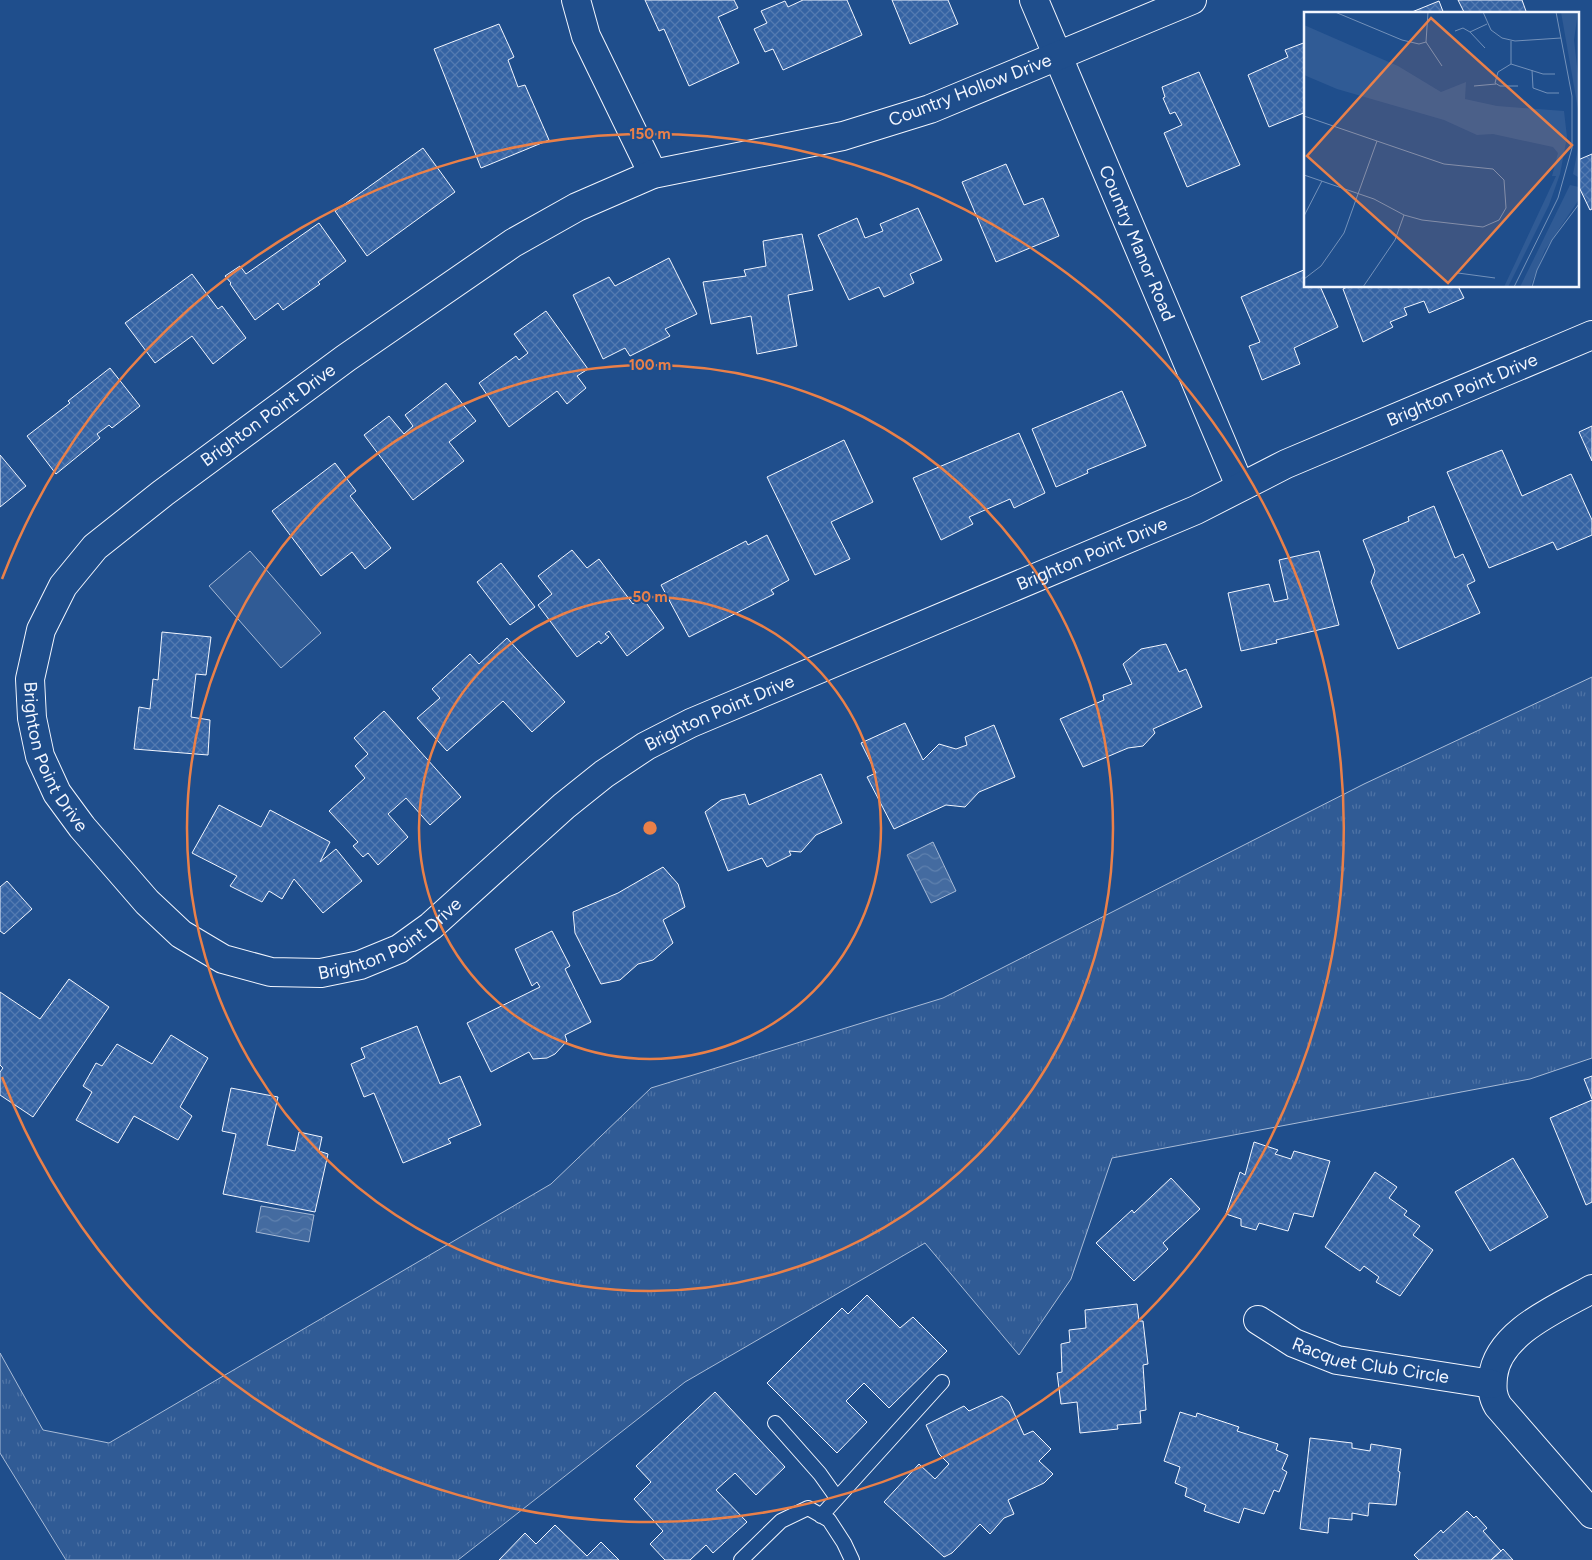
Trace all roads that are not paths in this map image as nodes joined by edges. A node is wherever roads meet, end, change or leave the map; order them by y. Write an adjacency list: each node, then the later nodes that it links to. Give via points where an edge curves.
1 (576, 0): 5 (street, via 586,36)
2 (1034, 0): 4 (street, Country Manor Road)
3 (1192, 0): 4 (street, Country Hollow Drive)
4 (1058, 57): 5 (street, Country Hollow Drive, via 930,109 843,136); 7 (street, Country Manor Road)
5 (653, 174): 7 (street, Brighton Point Drive, via 577,207 513,243 346,358 103,541 63,586 41,630 30,679 32,718 40,756 62,800 147,902 181,934 223,959 271,972 321,973 360,965 398,949 431,926 564,806 646,746 691,723 1196,510)
6 (1592, 335): 7 (street, Brighton Point Drive)
7 (1240, 486)
8 (1592, 1289): 11 (street, via 1525,1328 1505,1346 1494,1366)
9 (1258, 1320): 11 (street, Racquet Club Circle, via 1294,1343 1337,1360)
10 (942, 1382): 13 (lane)
11 (1492, 1384): 14 (street, via 1493,1398 1498,1406)
12 (775, 1423): 13 (lane)
13 (837, 1498): 15 (lane)
14 (1592, 1514)
15 (821, 1516): 16 (lane, via 808,1508 781,1522); 17 (lane, via 829,1520)
16 (741, 1560)
17 (852, 1560)

